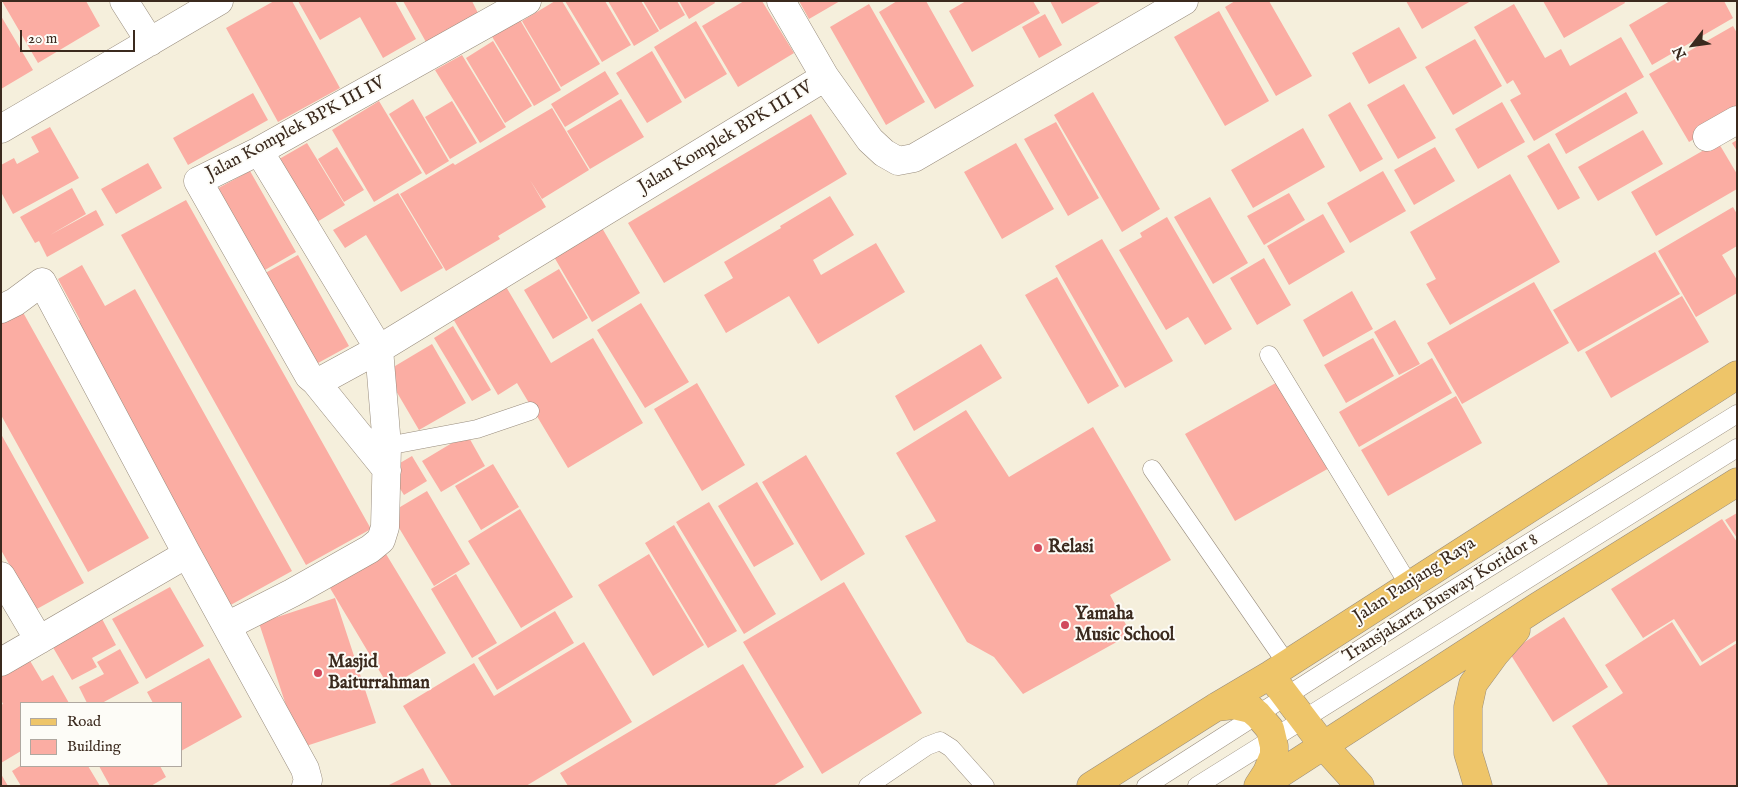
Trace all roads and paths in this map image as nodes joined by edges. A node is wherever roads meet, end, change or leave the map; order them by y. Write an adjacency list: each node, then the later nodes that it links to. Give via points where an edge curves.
1 (124, 1): 6 (street)
2 (219, 1): 6 (street)
3 (527, 1): 11 (street, Jalan Komplek BPK III IV)
4 (781, 1): 7 (street)
5 (1184, 1): 7 (street, Jalan Komplek BPK III IV, via 914,158 898,161 884,153 870,140)
6 (150, 42): 9 (street)
7 (825, 78): 13 (street, Jalan Komplek BPK III IV)
8 (1737, 120): 10 (street)
9 (1, 129)
10 (1707, 137)
11 (259, 151): 13 (street); 16 (street, Jalan Komplek BPK III IV, via 198,181 309,376)
12 (1, 309): 23 (street, via 42,282)
13 (379, 349): 16 (street, Jalan Komplek BPK III IV); 20 (street)
14 (1269, 355): 25 (lane)
15 (1737, 375): 25 (main road, Jalan Panjang Raya)
16 (315, 381): 20 (street)
17 (530, 411): 20 (lane)
18 (1737, 414): 31 (lane, Transjakarta Busway Koridor 8)
19 (1737, 448): 34 (lane, Transjakarta Busway Koridor 8)
20 (387, 458): 27 (street, via 385,527 381,540 292,593)
21 (1152, 470): 30 (lane)
22 (1737, 482): 26 (main road)
23 (187, 554): 27 (street); 28 (street)
24 (1, 576): 28 (street)
25 (1409, 585): 30 (main road, Jalan Panjang Raya)
26 (1537, 607): 36 (main road); 45 (main road, via 1473,684 1468,707 1468,753)
27 (227, 626): 37 (street, via 305,769)
28 (40, 640): 29 (street)
29 (1, 662)
30 (1278, 669): 31 (main road); 32 (main road, Jalan Panjang Raya)
31 (1286, 697): 33 (lane, Transjakarta Busway Koridor 8); 34 (main road)
32 (1216, 707): 33 (main road, via 1243,706); 40 (main road, Jalan Panjang Raya)
33 (1258, 714): 35 (main road); 41 (lane, Transjakarta Busway Koridor 8)
34 (1303, 720): 35 (lane, Transjakarta Busway Koridor 8); 36 (main road)
35 (1273, 737): 42 (lane, Transjakarta Busway Koridor 8); 43 (main road, via 1272,764)
36 (1323, 745): 43 (main road); 44 (main road)
37 (306, 786)
38 (868, 786): 39 (lane, via 927,746 940,741 951,748)
39 (985, 786)
40 (1091, 786)
41 (1146, 786)
42 (1197, 786)
43 (1259, 786)
44 (1360, 786)
45 (1478, 786)

